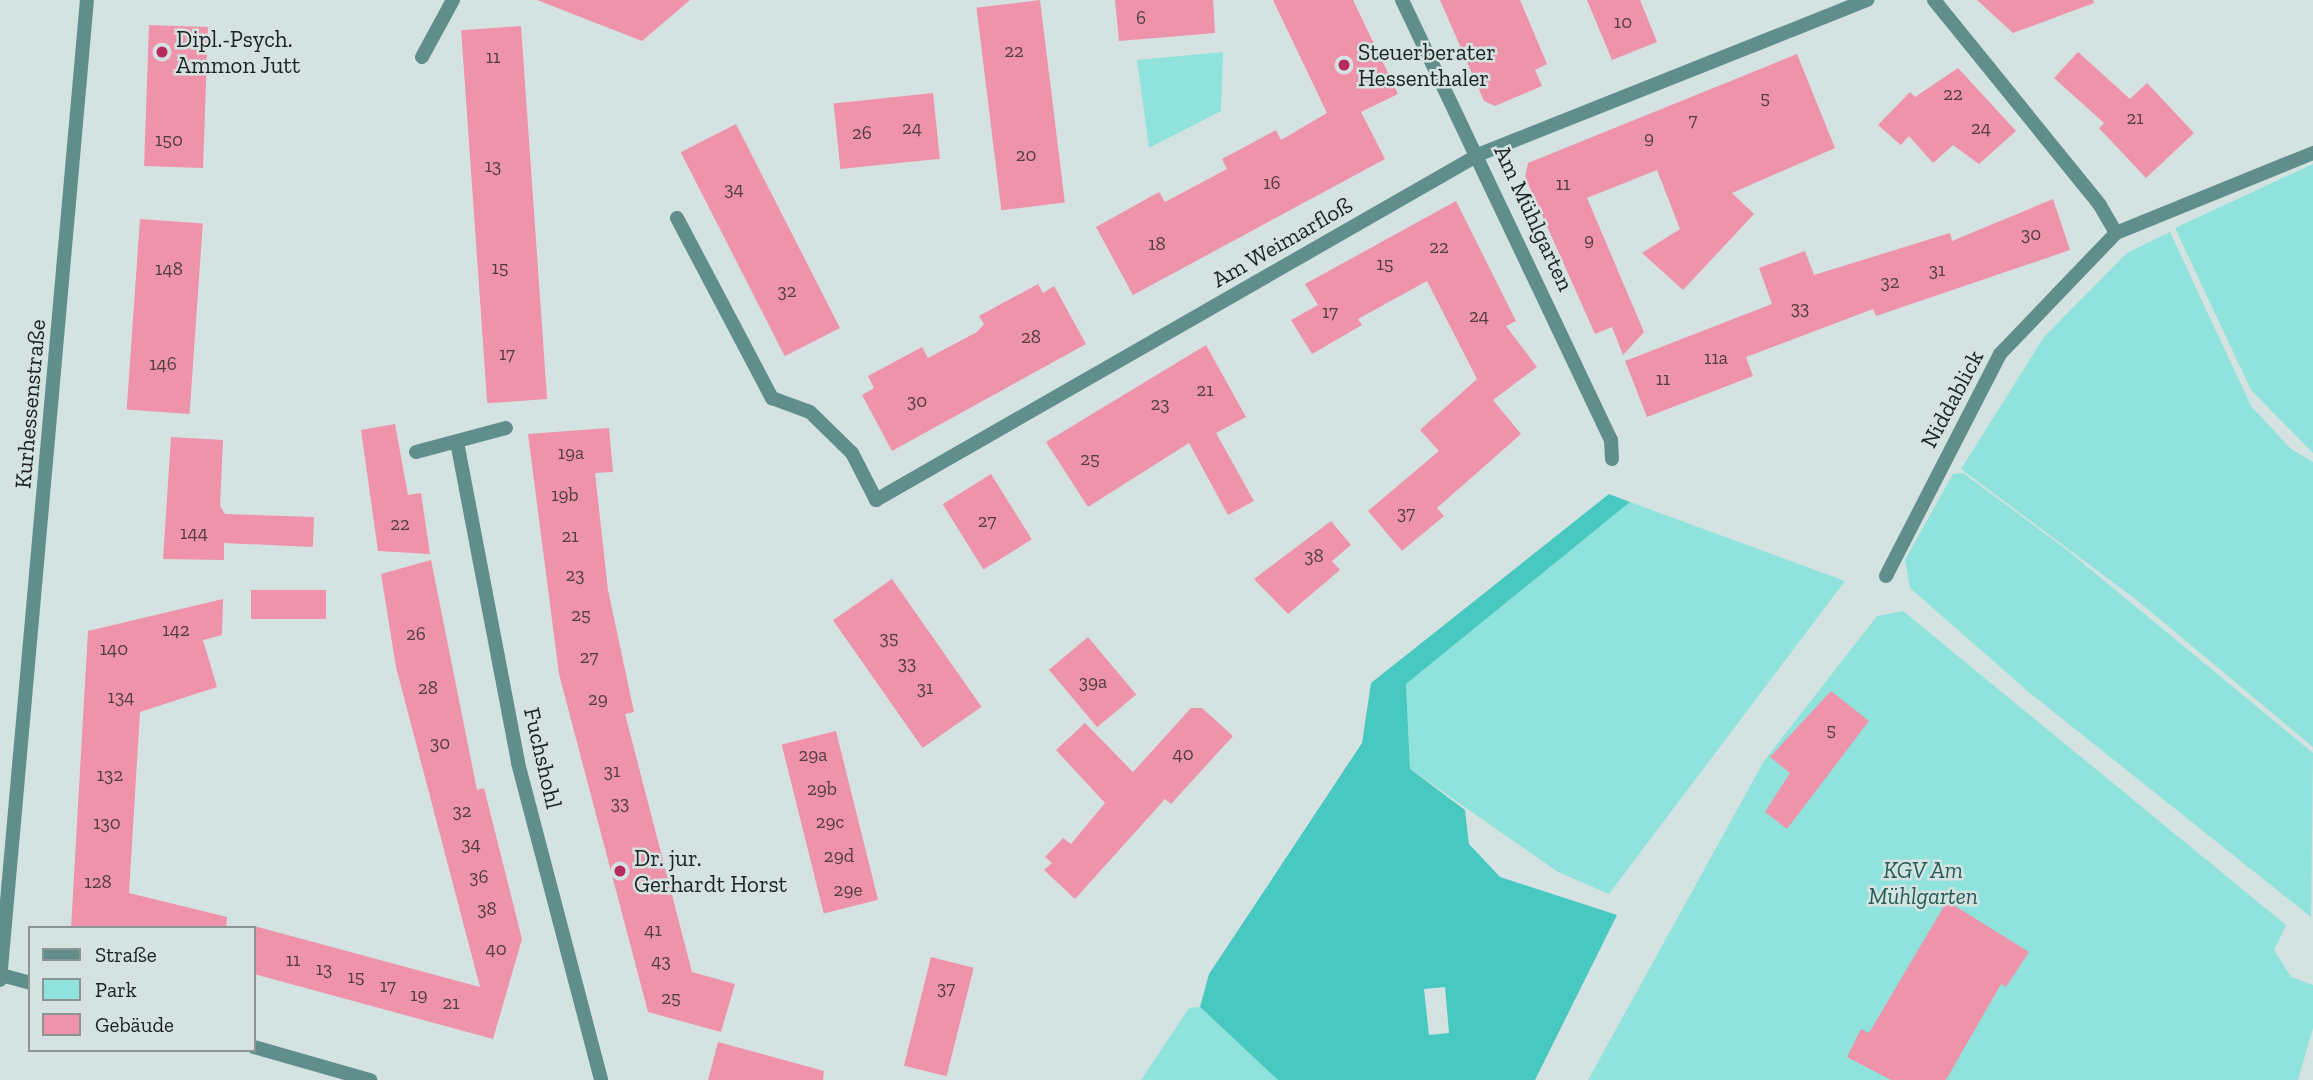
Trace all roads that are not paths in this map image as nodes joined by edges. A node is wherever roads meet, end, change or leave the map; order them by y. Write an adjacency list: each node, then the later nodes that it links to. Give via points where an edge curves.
1 (87, 0): 16 (street, Kurhessenstraße)
2 (453, 0): 6 (street)
3 (1402, 0): 8 (street, Am Mühlgarten)
4 (1867, 0): 8 (street, Am Weimarfloß)
5 (1934, 0): 10 (street, via 2101,205)
6 (422, 57)
7 (2313, 153): 10 (street)
8 (1480, 154): 9 (street, Am Weimarfloß, via 876,500 844,445 810,412 772,398); 14 (street, Am Mühlgarten, via 1611,440)
9 (677, 218)
10 (2116, 233): 15 (street, Niddablick, via 2000,354)
11 (506, 428): 12 (street)
12 (457, 442): 13 (street); 20 (street, Fuchshohl, via 518,763)
13 (416, 452)
14 (1612, 459)
15 (1886, 576)
16 (1, 977): 17 (street)
17 (28, 983)
18 (256, 1048): 19 (street)
19 (370, 1080)
20 (601, 1080)

